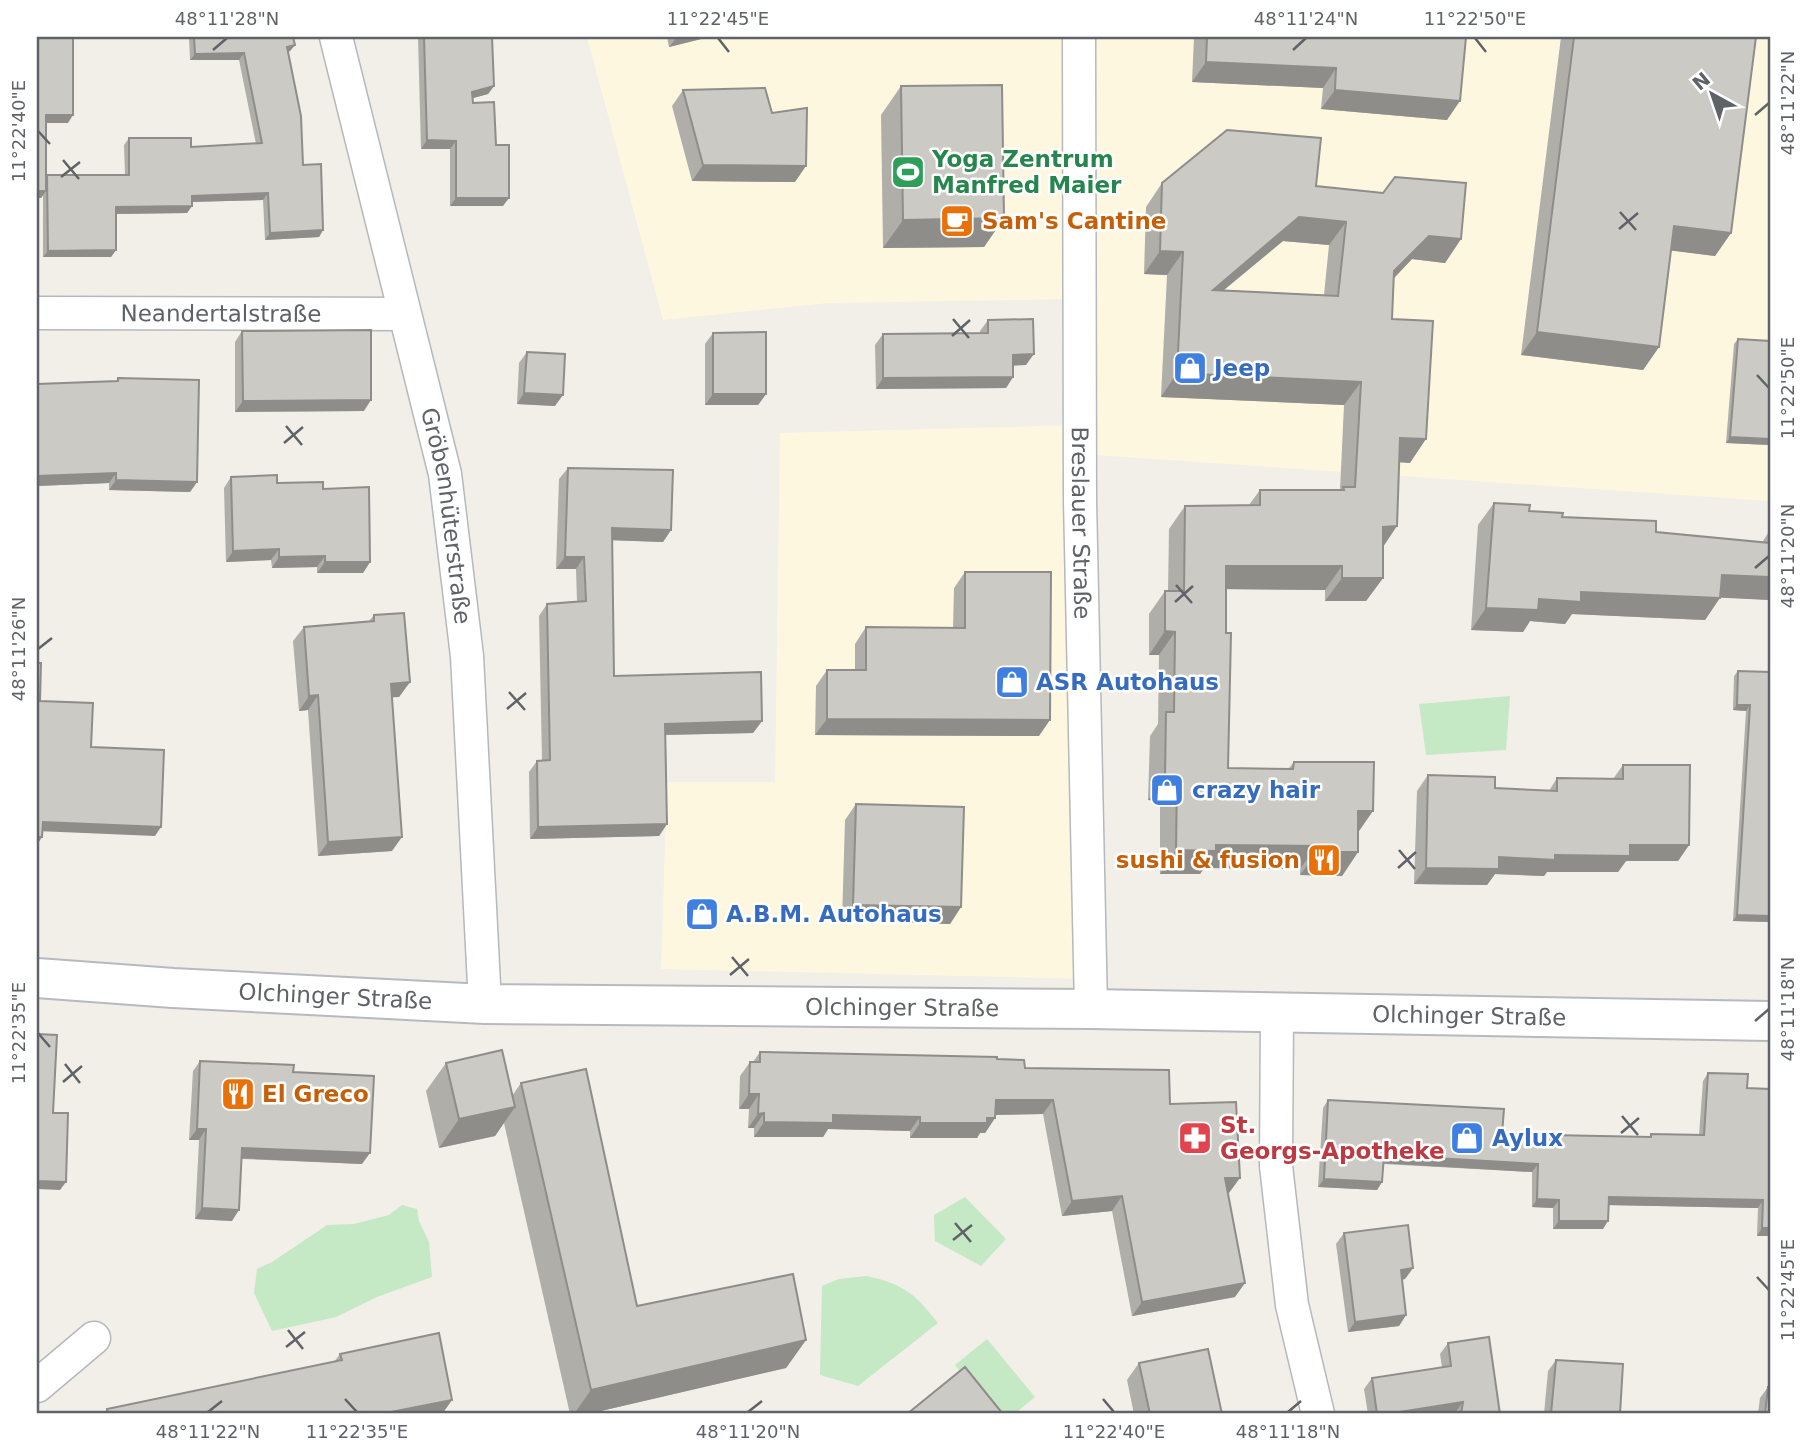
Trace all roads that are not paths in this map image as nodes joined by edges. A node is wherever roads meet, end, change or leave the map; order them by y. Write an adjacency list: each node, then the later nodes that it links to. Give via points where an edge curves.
1 (336, 37): 4 (street, Gröbenhüterstraße)
2 (1079, 37): 7 (street, Breslauer Straße, via 1080,466)
3 (37, 313): 4 (street, Neandertalstraße)
4 (404, 314): 6 (street, Gröbenhüterstraße, via 445,474 467,656)
5 (37, 978): 6 (main road, Olchinger Straße)
6 (485, 1004): 7 (main road, Olchinger Straße)
7 (1091, 1009): 8 (main road, Olchinger Straße)
8 (1277, 1014): 9 (main road, Olchinger Straße); 12 (street, via 1276,1166 1292,1305)
9 (1770, 1021)
10 (94, 1338): 11 (street)
11 (37, 1387)
12 (1318, 1414)

